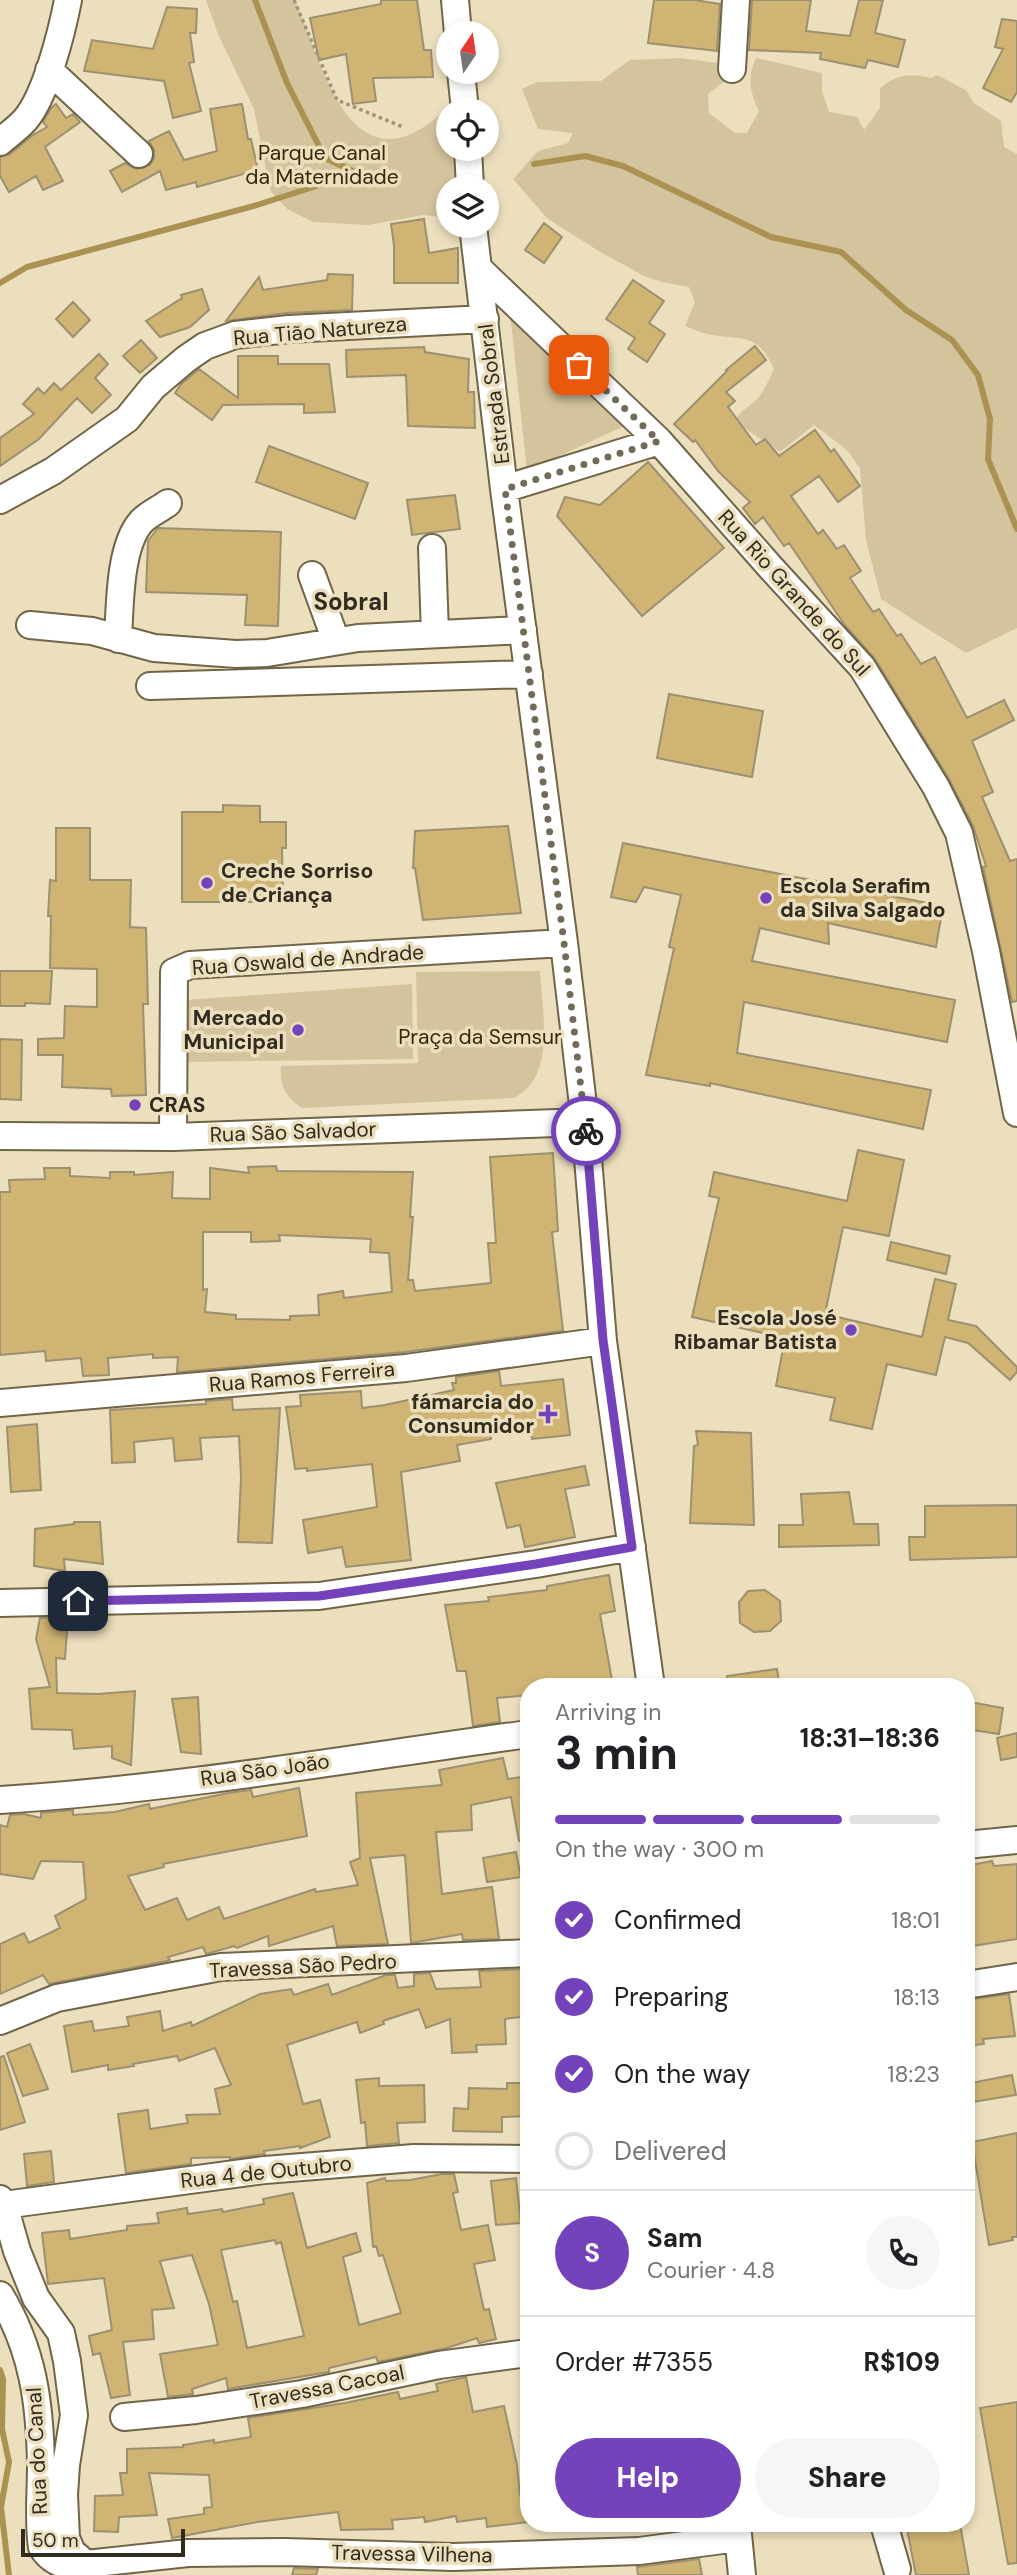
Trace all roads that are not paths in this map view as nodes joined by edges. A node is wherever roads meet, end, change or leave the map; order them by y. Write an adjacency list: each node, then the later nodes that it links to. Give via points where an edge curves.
1 (68, 0): 6 (street)
2 (455, 0): 4 (street)
3 (736, 0): 5 (street)
4 (457, 21)
5 (732, 69)
6 (49, 70): 7 (street, via 26,118); 8 (street)
7 (0, 142)
8 (139, 154)
9 (476, 247): 10 (street, Estrada Sobral); 11 (street, Rua Rio Grande do Sul)
10 (485, 319): 12 (street, Estrada Sobral); 13 (street, Rua Tião Natureza, via 289,329 235,335 205,346 153,387 127,419 53,471)
11 (659, 441): 12 (street); 25 (street, Rua Rio Grande do Sul, via 862,667 936,787 959,832)
12 (505, 489): 18 (street, Estrada Sobral)
13 (0, 500)
14 (168, 503): 20 (street, via 141,522 128,544)
15 (432, 548): 19 (street)
16 (312, 575): 21 (street)
17 (30, 625): 20 (street, via 92,631)
18 (523, 630): 19 (street); 22 (street, Estrada Sobral)
19 (435, 634): 21 (street)
20 (118, 639): 21 (street, via 154,648 236,654)
21 (336, 641)
22 (529, 674): 23 (street); 24 (street, Estrada Sobral)
23 (150, 686)
24 (564, 943): 26 (street, Estrada Sobral); 28 (street, Rua Oswald de Andrade, via 190,964 174,972)
25 (1017, 1113)
26 (585, 1122): 28 (street, Rua São Salvador); 29 (street, Estrada Sobral)
27 (0, 1136): 28 (street, Rua São Salvador)
28 (173, 1136)
29 (603, 1340): 30 (street, Rua Ramos Ferreira, via 406,1368); 31 (street, Estrada Sobral)
30 (0, 1403)
31 (632, 1547): 32 (street, via 319,1596); 33 (street, Estrada Sobral)
32 (0, 1602)
33 (650, 1678)
34 (520, 1735): 35 (street, Rua São João, via 208,1778)
35 (0, 1800)
36 (1017, 1840): 37 (street)
37 (975, 1843)
38 (520, 1953): 43 (street, Travessa São Pedro, via 221,1967 57,1998)
39 (1017, 1963): 40 (street)
40 (975, 1969)
41 (1017, 1977): 42 (street)
42 (975, 1984)
43 (0, 2021)
44 (520, 2160): 45 (street, Rua 4 de Outubro, via 414,2158 265,2170)
45 (2, 2202): 52 (street, Rua do Canal, via 36,2298 61,2333 74,2415 65,2465 64,2520 72,2552)
46 (0, 2295): 52 (street, Rua do Canal, via 23,2338 33,2374 42,2547 46,2555 63,2564)
47 (520, 2354): 48 (street, Travessa Cacoal, via 439,2365 302,2394)
48 (124, 2417)
49 (732, 2532): 52 (street, Travessa Vilhena, via 639,2551 453,2557 188,2553)
50 (737, 2532): 54 (street)
51 (886, 2532): 53 (street)
52 (86, 2564)
53 (897, 2569)
54 (742, 2575)

